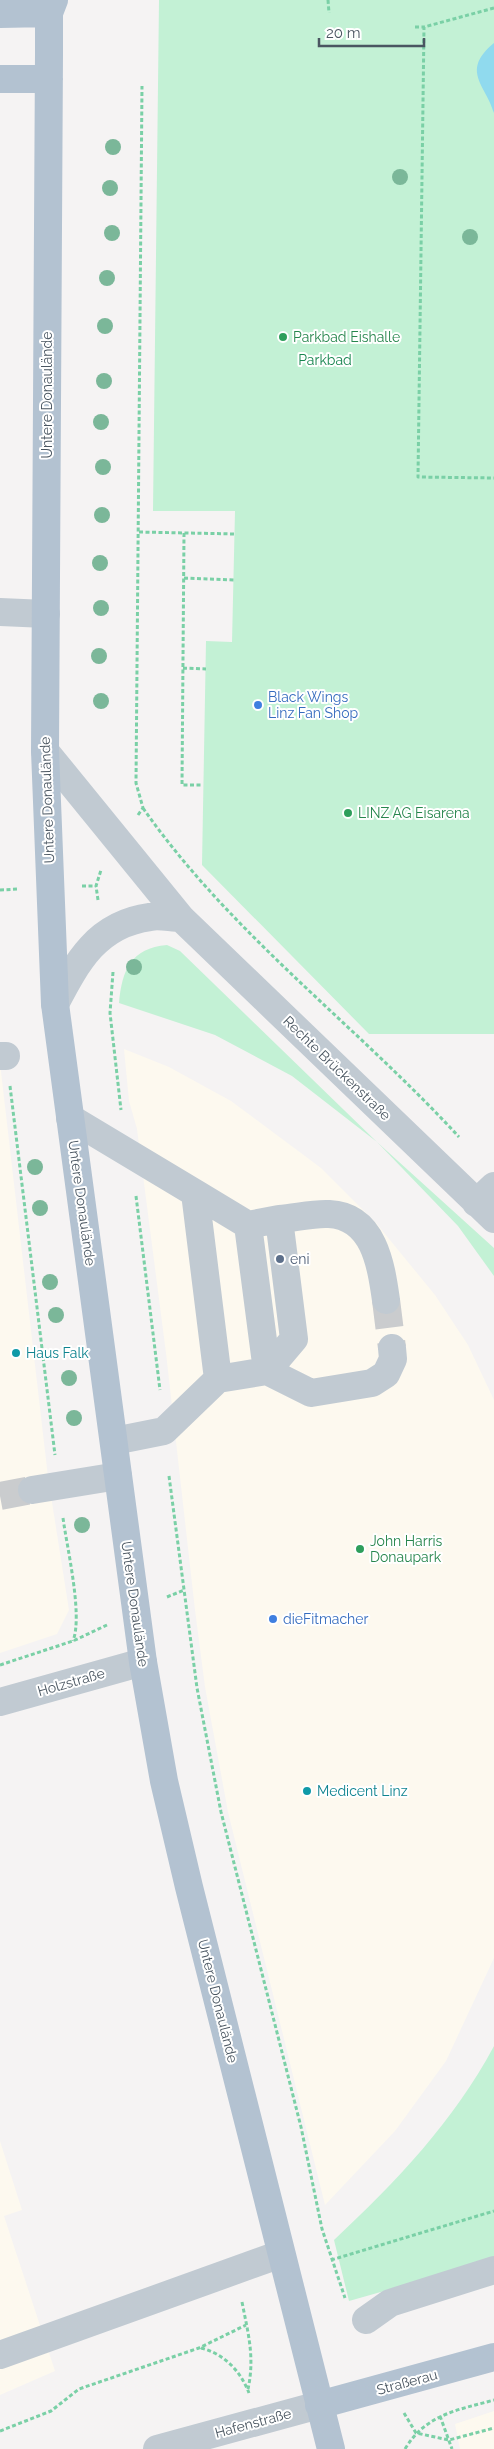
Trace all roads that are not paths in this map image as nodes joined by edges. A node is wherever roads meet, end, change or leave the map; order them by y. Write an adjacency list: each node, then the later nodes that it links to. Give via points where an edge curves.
1 (49, 4): 2 (main road); 4 (main road, Untere Donaulände)
2 (0, 14)
3 (0, 79): 4 (main road)
4 (49, 79): 7 (main road, Untere Donaulände)
5 (54, 498): 8 (street, via 53,689)
6 (0, 612): 7 (street)
7 (46, 614): 8 (main road, Untere Donaulände)
8 (45, 706): 9 (main road, Untere Donaulände)
9 (45, 751): 10 (street, Rechte Brückenstraße, via 111,850); 11 (main road, Untere Donaulände)
10 (180, 918): 11 (street, via 151,916 123,923 106,932 75,966); 14 (street, Rechte Brückenstraße)
11 (55, 1004): 12 (main road, Untere Donaulände)
12 (70, 1118): 13 (street); 21 (main road, Untere Donaulände)
13 (195, 1193): 16 (street); 20 (street)
14 (488, 1203)
15 (279, 1220): 16 (street); 17 (street, via 330,1214 351,1220 370,1236 374,1245 381,1263); 19 (street, via 294,1340)
16 (248, 1225): 19 (street)
17 (386, 1300)
18 (392, 1348): 19 (street, via 393,1359 386,1374 372,1383 311,1393)
19 (268, 1371): 20 (street)
20 (218, 1379): 21 (street, via 164,1431)
21 (114, 1441): 22 (main road, Untere Donaulände)
22 (118, 1476): 23 (street); 24 (main road, Untere Donaulände)
23 (32, 1490)
24 (143, 1662): 25 (street, Holzstraße); 26 (main road, Untere Donaulände, via 166,1791)
25 (0, 1702)
26 (281, 2254): 29 (street); 31 (main road, Untere Donaulände)
27 (494, 2270): 28 (street, via 390,2303)
28 (366, 2320)
29 (0, 2355)
30 (494, 2357): 31 (main road, Straßerau)
31 (319, 2406): 32 (street, Hafenstraße); 33 (main road)
32 (157, 2449)
33 (331, 2449)

